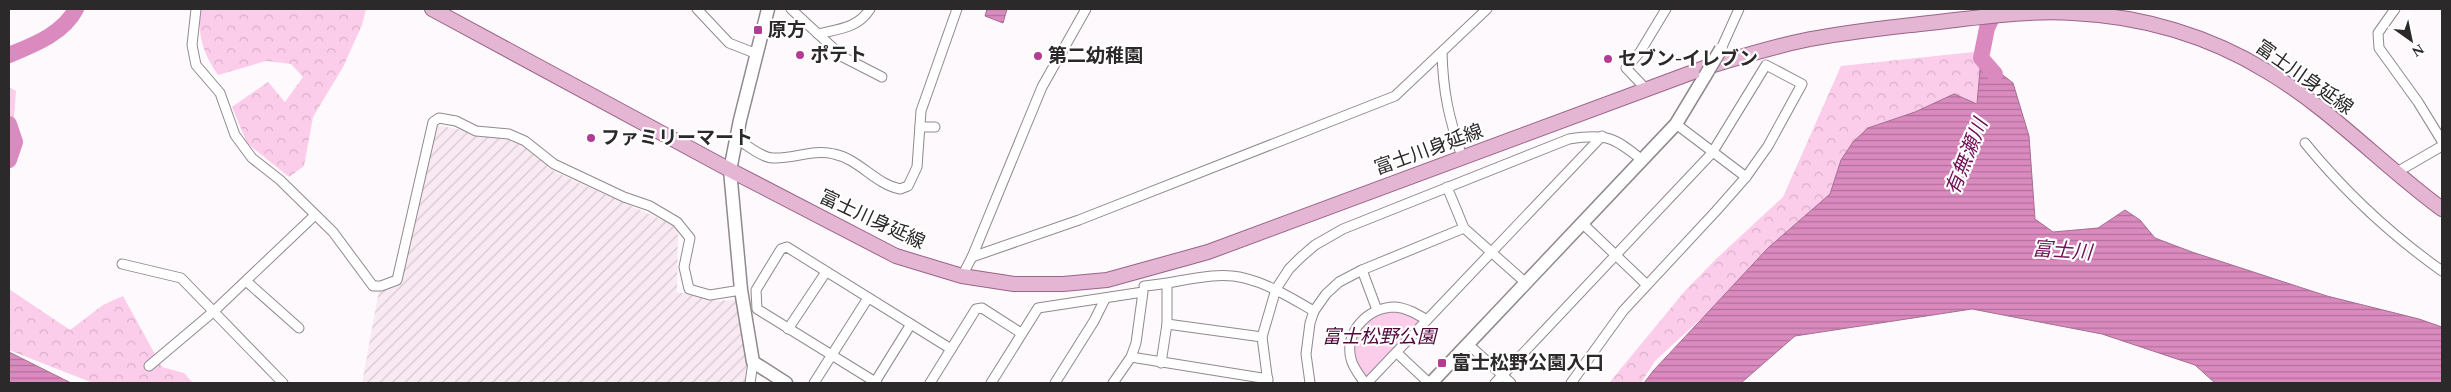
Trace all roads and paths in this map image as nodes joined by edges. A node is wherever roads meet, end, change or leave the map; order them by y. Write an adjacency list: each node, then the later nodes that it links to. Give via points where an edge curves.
1 (196, 9): 36 (street, via 192,45 196,65 220,93 235,135 252,158)
2 (432, 9): 31 (main road, 富士川身延線)
3 (697, 9): 17 (street, via 729,43)
4 (768, 9): 17 (street)
5 (791, 9): 14 (street)
6 (870, 9): 14 (street, via 855,26)
7 (957, 9): 22 (street, via 921,111)
8 (1086, 9): 41 (street, via 1042,87)
9 (1487, 9): 16 (street)
10 (1666, 9): 19 (street, via 1640,52 1626,68)
11 (1739, 9): 15 (street)
12 (2395, 9): 25 (street, via 2378,33 2379,48)
13 (2044, 11): 19 (main road, 富士川身延線, via 1867,30 1802,41 1713,65); 32 (main road, 富士川身延線, via 2074,12 2162,25 2243,57 2314,103)
14 (818, 34): 18 (street, via 843,57)
15 (1721, 48): 20 (street, bridge)
16 (1442, 52): 29 (street, via 1447,111); 41 (street, via 1395,96 1079,220)
17 (757, 54): 24 (street)
18 (882, 77)
19 (1646, 89): 29 (main road, 富士川身延線)
20 (1676, 124): 28 (street); 30 (street)
21 (935, 127): 22 (street)
22 (920, 128): 24 (street, via 917,166 908,186 900,190 886,186 850,160 834,154 771,158)
23 (1602, 136): 30 (street, via 1620,142); 34 (street, via 1569,139); 39 (street)
24 (736, 138): 31 (street)
25 (2442, 141)
26 (2305, 143): 44 (street, via 2346,191 2374,217)
27 (2442, 146): 32 (street)
28 (1712, 153): 33 (street); 33 (street, via 1766,65 1802,84 1768,146); 40 (street)
29 (1462, 157): 46 (main road, 富士川身延線, via 1208,252 1107,280 1014,284)
30 (1642, 160): 37 (street)
31 (730, 170): 46 (main road, 富士川身延線, via 896,256); 52 (street)
32 (2397, 172): 35 (main road, 富士川身延線)
33 (1746, 177): 51 (street)
34 (1447, 188): 38 (street); 53 (street, via 1343,229 1315,246 1289,269)
35 (2442, 209)
36 (315, 215): 47 (street); 52 (street, via 333,232 373,286 397,280 433,122 439,118 456,121 476,131 509,134 525,141 554,164 650,206 678,222 690,238 684,267 689,289 710,295)
37 (1582, 224): 40 (street); 48 (street)
38 (1464, 228): 39 (street); 43 (street)
39 (1492, 253): 48 (street); 59 (street)
40 (1616, 256): 51 (street); 74 (street)
41 (972, 257): 46 (street)
42 (122, 264): 58 (street, via 181,278)
43 (1362, 270): 56 (street); 57 (street, via 1339,282)
44 (2442, 270)
45 (826, 272): 54 (street); 63 (street); 63 (street, via 787,248 781,249 756,290 757,309)
46 (962, 276)
47 (246, 281): 58 (street); 62 (street)
48 (1526, 283): 66 (street)
49 (1167, 284): 50 (street); 53 (street, via 1212,276 1243,277); 61 (street)
50 (1144, 286)
51 (1647, 286): 90 (street, via 1623,310)
52 (741, 290): 71 (street)
53 (1276, 290): 57 (street); 65 (street)
54 (868, 298): 60 (street); 69 (street)
55 (1105, 299): 64 (street, via 1038,308); 70 (street, via 1143,292); 84 (street)
56 (1377, 310): 59 (street, via 1396,307 1411,310); 86 (street, via 1360,323 1351,337 1350,358)
57 (1314, 311): 85 (street, via 1306,354)
58 (213, 312): 73 (street); 77 (street)
59 (1427, 320): 68 (street)
60 (911, 324): 67 (street); 81 (street)
61 (1167, 324): 65 (street); 72 (street)
62 (299, 328)
63 (788, 329): 69 (street)
64 (1021, 333): 67 (street, via 982,308 976,309); 83 (street)
65 (1262, 338): 75 (street)
66 (1468, 344): 74 (street); 87 (street)
67 (951, 349): 82 (street)
68 (1397, 353): 86 (street); 87 (street)
69 (832, 355): 80 (street); 81 (street)
70 (1131, 357): 72 (street); 76 (street)
71 (753, 362): 78 (street); 79 (street)
72 (1161, 363): 75 (street)
73 (149, 366)
74 (1502, 376): 88 (street); 89 (street)
75 (1268, 381)
76 (1115, 382)
77 (283, 383)
78 (750, 383)
79 (786, 383)
80 (814, 383)
81 (876, 383)
82 (930, 383)
83 (991, 383)
84 (1055, 383)
85 (1310, 383)
86 (1366, 383)
87 (1430, 383)
88 (1495, 383)
89 (1511, 383)
90 (1571, 383)

